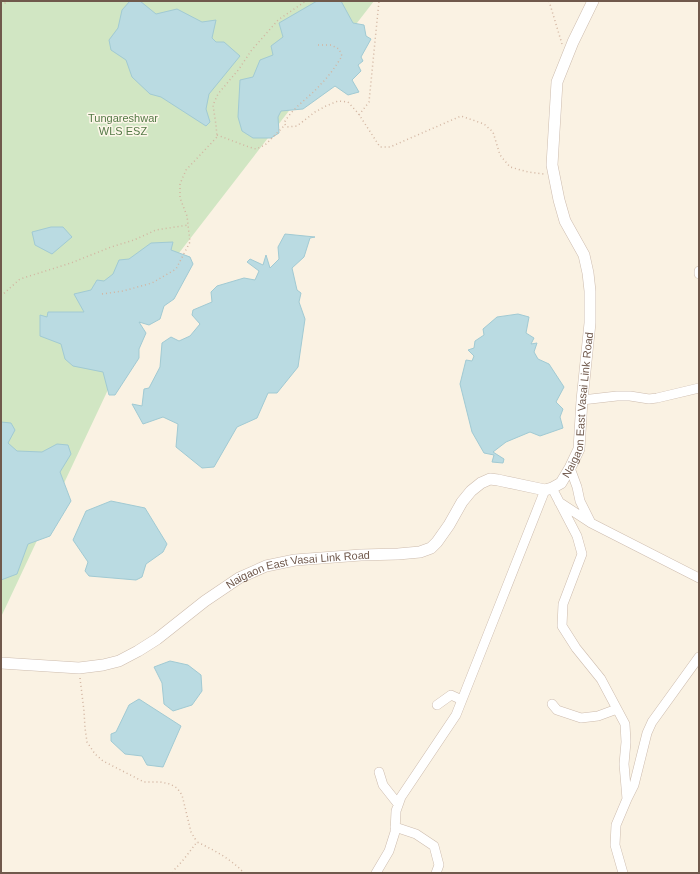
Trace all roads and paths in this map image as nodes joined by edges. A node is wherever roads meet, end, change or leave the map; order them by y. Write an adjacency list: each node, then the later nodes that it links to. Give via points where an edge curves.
1 (9, 1): 6 (path)
2 (306, 1): 11 (path, via 278,20 218,94 213,106)
3 (379, 1): 9 (path, via 370,102)
4 (549, 1): 8 (path)
5 (593, 1): 8 (street, Naigaon East Vasai Link Road)
6 (1, 5)
7 (318, 45): 10 (path, via 331,45 339,49 342,56 321,85 293,110 284,123)
8 (566, 59): 12 (street, Naigaon East Vasai Link Road, via 557,82 552,165)
9 (359, 115): 10 (path, via 348,102 338,101 315,112 297,126); 12 (path, via 380,147 390,147 461,116 466,117 484,124 493,132 500,155 510,167)
10 (286, 124): 11 (path, via 265,145 256,149)
11 (217, 135): 13 (path, via 186,170 180,184 180,198)
12 (554, 175): 19 (street, Naigaon East Vasai Link Road, via 565,221 584,255 588,273 590,322)
13 (188, 225): 16 (path, via 190,242 176,269 152,283); 17 (path, via 156,230 71,263 20,279)
14 (699, 271): 15 (street)
15 (699, 274)
16 (102, 294)
17 (1, 296)
18 (699, 388): 19 (street, via 650,399 617,396)
19 (582, 400): 20 (street, Naigaon East Vasai Link Road, via 579,449)
20 (570, 468): 21 (street, Naigaon East Vasai Link Road, via 560,483); 23 (street, via 580,502)
21 (548, 489): 22 (street); 27 (street, Naigaon East Vasai Link Road, via 490,479 471,491 431,548 398,554 295,560 266,566 239,578 157,639 120,661 103,666); 28 (street)
22 (558, 501): 23 (street); 31 (street, via 577,536 582,554 563,604 562,626 601,679)
23 (591, 523): 24 (street)
24 (699, 578)
25 (699, 657): 33 (street, via 652,722 634,785)
26 (1, 663): 27 (street, Naigaon East Vasai Link Road)
27 (78, 668): 36 (path, via 87,742 95,754 103,761 144,782 160,782 177,788 182,795)
28 (462, 700): 30 (street, via 452,695); 34 (street, via 456,715)
29 (552, 704): 31 (street, via 557,710 581,718 598,716)
30 (437, 705)
31 (617, 709): 33 (street, via 625,724 624,764)
32 (379, 772): 34 (street, via 383,784)
33 (627, 799): 41 (street, via 616,825 615,845)
34 (398, 804): 35 (street)
35 (395, 827): 39 (street, via 389,852); 40 (street, via 416,834 434,846 439,865)
36 (197, 842): 37 (path); 38 (path, via 221,854)
37 (173, 873)
38 (244, 873)
39 (376, 873)
40 (436, 873)
41 (622, 873)

